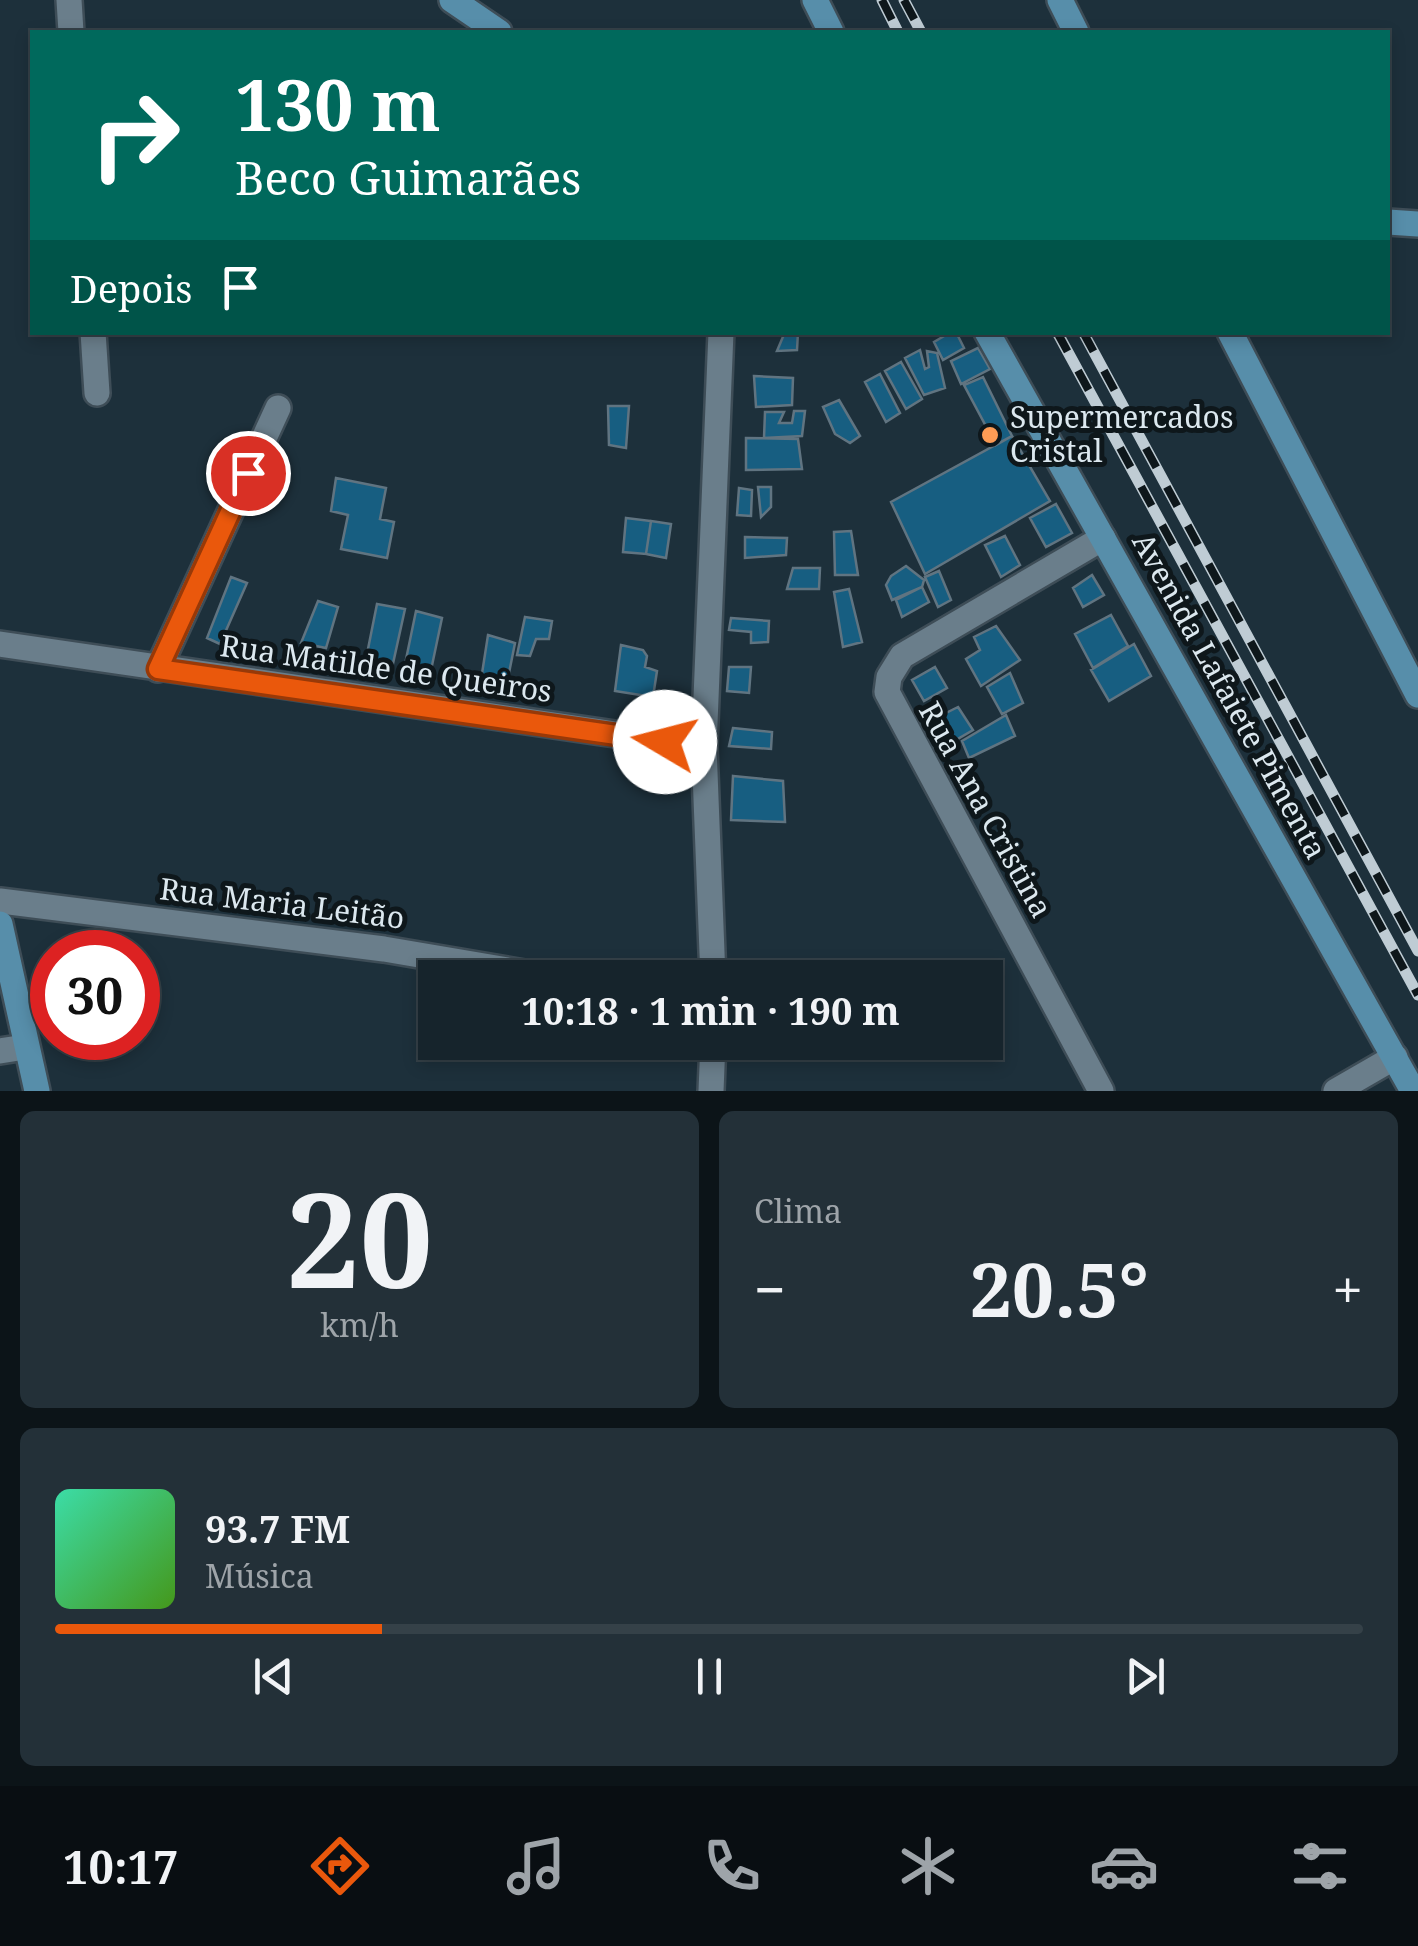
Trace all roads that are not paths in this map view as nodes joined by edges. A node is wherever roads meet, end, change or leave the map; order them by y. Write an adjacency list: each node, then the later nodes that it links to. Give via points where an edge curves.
1 (69, 0): 5 (street)
2 (452, 0): 6 (main road)
3 (815, 0): 7 (main road)
4 (1060, 0): 8 (main road)
5 (71, 30)
6 (496, 30)
7 (830, 30)
8 (1075, 30)
9 (1390, 222): 10 (main road)
10 (1418, 224)
11 (93, 335): 15 (street)
12 (721, 335): 21 (street)
13 (989, 335): 17 (main road, Avenida Lafaiete Pimenta)
14 (1232, 335): 20 (main road)
15 (98, 392)
16 (278, 408): 19 (street)
17 (1103, 538): 27 (main road, Avenida Lafaiete Pimenta); 31 (street, Rua Ana Cristina, via 902,656 887,692)
18 (0, 644): 19 (street, Rua Matilde de Queiros)
19 (158, 669): 21 (street, Rua Matilde de Queiros)
20 (1418, 695)
21 (704, 748): 25 (street)
22 (0, 901): 24 (street, Rua Maria Leitão)
23 (0, 924): 26 (main road)
24 (452, 960)
25 (712, 960)
26 (12, 1049): 29 (main road)
27 (1394, 1057): 32 (street); 33 (main road, Avenida Lafaiete Pimenta)
28 (712, 1060): 30 (street)
29 (37, 1091)
30 (711, 1091)
31 (1101, 1091)
32 (1336, 1091)
33 (1413, 1091)

